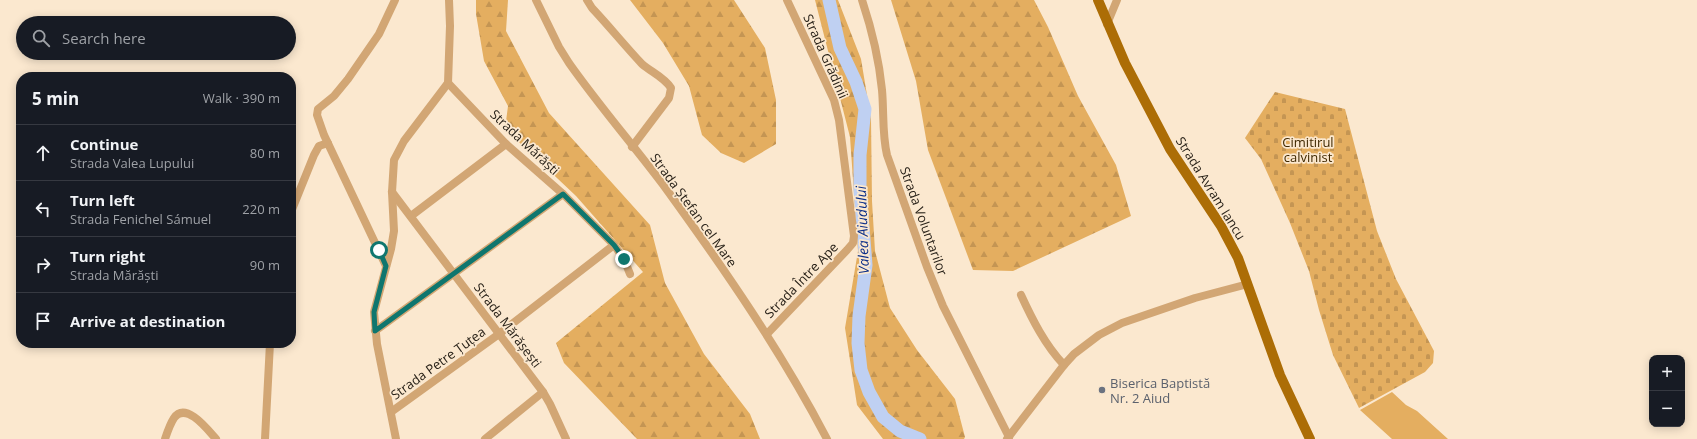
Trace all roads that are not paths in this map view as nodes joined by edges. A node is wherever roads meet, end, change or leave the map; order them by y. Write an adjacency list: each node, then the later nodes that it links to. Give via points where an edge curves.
1 (395, 0): 11 (street, via 379,34 348,79 334,96 318,109 318,120)
2 (448, 0): 10 (street)
3 (536, 0): 13 (street, Strada Ștefan cel Mare, via 569,63)
4 (587, 0): 13 (street, via 635,56 671,88 669,98)
5 (787, 0): 18 (street, Strada Grădinii, via 834,100 839,120)
6 (862, 0): 32 (street, Strada Voluntarilor, via 878,54 884,142 888,155 943,306)
7 (1098, 0): 9 (main road, Strada Avram Iancu)
8 (1117, 0): 9 (street)
9 (1107, 24): 23 (main road, Strada Avram Iancu, via 1167,143 1221,226)
10 (448, 83): 12 (street, Strada Mărăști); 14 (street, via 396,154)
11 (328, 143): 16 (street, via 319,146); 20 (street)
12 (506, 144): 15 (street, Strada Mărăști); 17 (street)
13 (632, 147): 27 (street, Strada Ștefan cel Mare, via 701,238)
14 (392, 192): 17 (street, Strada Mărășești); 20 (street, via 394,231)
15 (563, 194): 19 (street, Strada Mărăști); 21 (street)
16 (296, 200)
17 (411, 216): 21 (street, Strada Mărășești)
18 (853, 243): 27 (street, Strada Între Ape)
19 (614, 245): 22 (street, Strada Mărăști); 26 (street, Strada Petre Țuțea)
20 (386, 266): 25 (street, via 374,312)
21 (454, 274): 25 (street); 26 (street, Strada Mărășești)
22 (630, 274)
23 (1248, 284): 29 (street, via 1195,298 1122,323 1095,338); 40 (main road, Strada Avram Iancu, via 1280,375)
24 (1021, 294): 29 (street, via 1044,339)
25 (375, 331): 31 (street)
26 (499, 334): 30 (street, Strada Mărășești); 31 (street, Strada Petre Țuțea)
27 (767, 334): 39 (street, Strada Ștefan cel Mare)
28 (270, 348): 35 (street)
29 (1064, 365): 32 (street)
30 (543, 392): 37 (street); 38 (street, Strada Mărășești)
31 (391, 412): 36 (street)
32 (1008, 438)
33 (165, 439): 34 (street, via 173,419 182,413 196,418)
34 (216, 439)
35 (265, 439)
36 (396, 439)
37 (485, 439)
38 (566, 439)
39 (827, 439)
40 (1310, 439)

